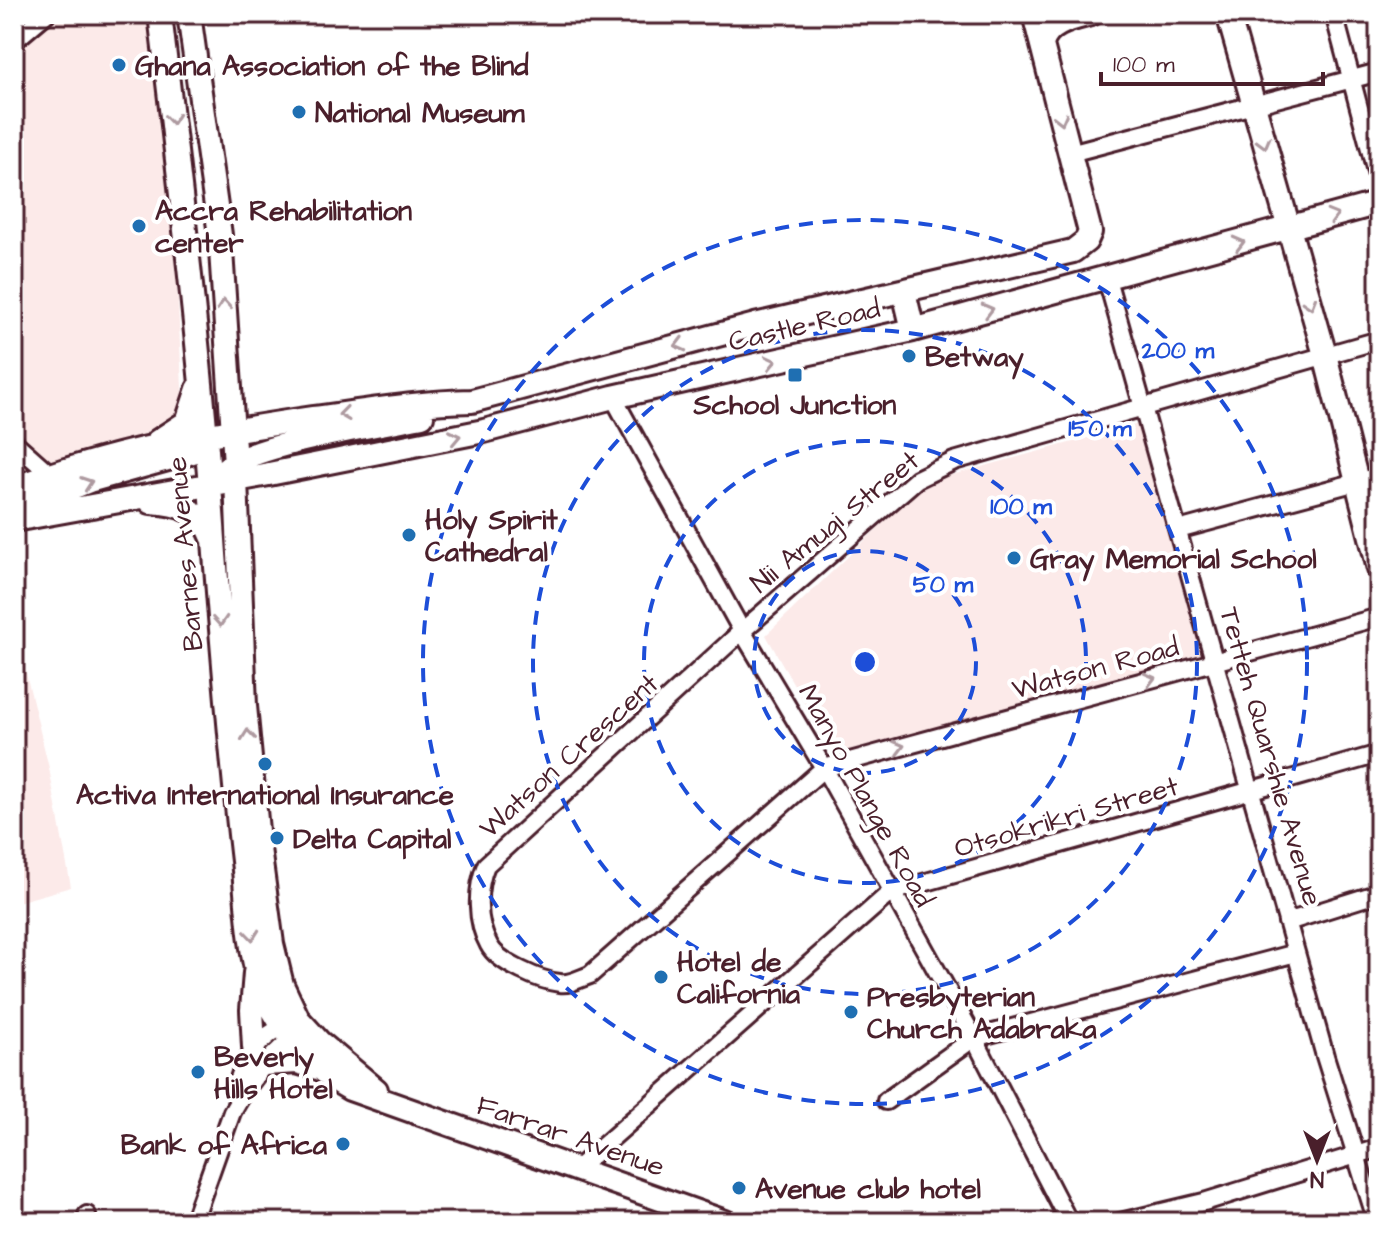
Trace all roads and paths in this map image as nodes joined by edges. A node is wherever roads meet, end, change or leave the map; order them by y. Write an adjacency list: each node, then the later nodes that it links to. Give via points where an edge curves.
1 (46, 14): 9 (street)
2 (160, 14): 23 (main road, Barnes Avenue, one-way to 23)
3 (189, 14): 24 (main road, Barnes Avenue, one-way to 3, via 220,235)
4 (1034, 14): 8 (main road); 10 (main road)
5 (1091, 14): 8 (main road)
6 (1228, 14): 13 (main road)
7 (1334, 14): 12 (street)
8 (1065, 21): 10 (main road)
9 (14, 41)
10 (1042, 44): 14 (main road, one-way to 14)
11 (1379, 72): 12 (street)
12 (1352, 80): 13 (street); 15 (street)
13 (1254, 104): 14 (street); 17 (main road, one-way to 17)
14 (1070, 153): 19 (main road, Castle Road, via 1090,232 1086,241 1073,251)
15 (1379, 183)
16 (1379, 203): 17 (main road, Castle Road, one-way to 16)
17 (1287, 229): 18 (main road, Castle Road, one-way to 17); 22 (main road, one-way to 22)
18 (1107, 279): 20 (main road, Castle Road, one-way to 18); 27 (street, Tetteh Quarshie Avenue)
19 (904, 292): 20 (main road); 26 (main road, Castle Road, one-way to 26, via 755,325)
20 (913, 330): 25 (main road, Castle Road, one-way to 20)
21 (1379, 340): 22 (street, Nii Amugi Street)
22 (1325, 355): 27 (street, Nii Amugi Street); 36 (main road)
23 (201, 376): 31 (main road, Barnes Avenue); 32 (main road, via 187,422)
24 (229, 383): 28 (main road, via 244,407); 29 (main road, Barnes Avenue)
25 (613, 397): 35 (main road, Castle Road, one-way to 25, via 484,431); 46 (street, Manyo Plange Road)
26 (472, 401): 28 (main road, Castle Road, one-way to 28, via 428,402); 33 (main road, via 291,444)
27 (1144, 408): 42 (street, Tetteh Quarshie Avenue); 46 (street, Nii Amugi Street, via 954,461 917,479)
28 (273, 424): 29 (main road, Castle Road)
29 (232, 431): 31 (main road, Castle Road); 33 (main road, Barnes Avenue)
30 (14, 442): 34 (street)
31 (208, 443): 32 (main road, Castle Road); 33 (main road, Barnes Avenue); 39 (main road, one-way to 31)
32 (143, 449): 34 (main road, Castle Road)
33 (226, 473): 35 (main road, Castle Road); 38 (main road, Castle Road); 41 (main road, Barnes Avenue); 43 (main road, Barnes Avenue)
34 (50, 474): 37 (main road, Castle Road)
35 (269, 474): 41 (main road, via 255,484 241,507)
36 (1369, 479): 42 (street); 44 (main road)
37 (14, 488)
38 (125, 500): 40 (main road, Castle Road); 43 (main road, via 188,509 205,522)
39 (14, 511)
40 (14, 520)
41 (237, 530): 56 (main road, Barnes Avenue, one-way to 41, via 276,967 264,896 245,706)
42 (1178, 530): 47 (street, Tetteh Quarshie Avenue)
43 (215, 543): 55 (main road, Barnes Avenue, one-way to 55)
44 (1379, 569)
45 (1379, 617): 47 (street, Watson Road)
46 (742, 631): 49 (street, Manyo Plange Road); 49 (street, Watson Crescent, via 486,865 479,894 490,949 527,974 563,984 590,975)
47 (1214, 662): 49 (street, Watson Road, one-way to 47); 50 (street, Tetteh Quarshie Avenue)
48 (1379, 754): 50 (street, Otsokrikri Street)
49 (824, 768): 51 (street, Manyo Plange Road)
50 (1250, 792): 51 (street, Otsokrikri Street); 53 (street, Tetteh Quarshie Avenue)
51 (891, 892): 57 (street, Manyo Plange Road); 64 (street, Otsokrikri Street)
52 (1379, 893): 53 (street)
53 (1287, 922): 54 (street, Tetteh Quarshie Avenue)
54 (1296, 953): 57 (street); 63 (street, Tetteh Quarshie Avenue)
55 (255, 968): 56 (main road, Barnes Avenue, via 274,1012); 58 (main road, via 252,1010)
56 (294, 1027): 58 (street); 59 (main road, Barnes Avenue); 61 (main road, Farrar Avenue)
57 (974, 1038): 60 (street); 68 (street, Manyo Plange Road)
58 (259, 1056): 59 (main road); 66 (street, via 232,1112)
59 (322, 1069): 61 (main road, Farrar Avenue, via 350,1089)
60 (886, 1101)
61 (396, 1104): 64 (main road, Farrar Avenue)
62 (1379, 1148): 63 (street)
63 (1356, 1155): 65 (street); 70 (street, Tetteh Quarshie Avenue)
64 (578, 1168): 67 (main road, Farrar Avenue)
65 (1165, 1216): 69 (street)
66 (193, 1222)
67 (725, 1222)
68 (1069, 1222)
69 (1120, 1222)
70 (1377, 1222)

